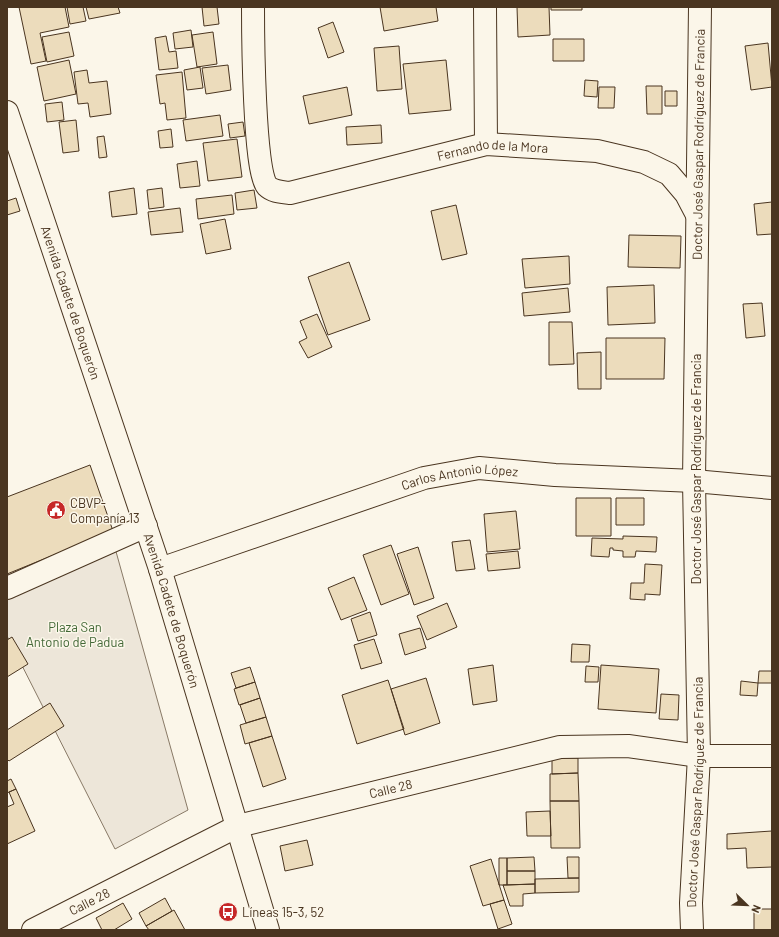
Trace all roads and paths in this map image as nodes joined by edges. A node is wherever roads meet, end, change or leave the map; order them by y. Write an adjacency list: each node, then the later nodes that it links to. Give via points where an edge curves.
1 (253, 7): 5 (street, Fernando de la Mora, via 258,148 261,174 266,186 274,191 290,193)
2 (485, 7): 5 (street)
3 (700, 7): 6 (street, Doctor José Gaspar Rodríguez de Francia)
4 (7, 112): 9 (street, Avenida Cadete de Boquerón)
5 (486, 144): 6 (street, Fernando de la Mora, via 597,151 644,162 669,174 686,194)
6 (698, 218): 7 (street, Doctor José Gaspar Rodríguez de Francia)
7 (694, 482): 8 (street, Carlos Antonio López); 10 (street, Carlos Antonio López, via 555,475 479,468 424,478); 12 (street, Doctor José Gaspar Rodríguez de Francia)
8 (772, 488)
9 (146, 526): 10 (street, Avenida Cadete de Boquerón); 11 (street)
10 (160, 569): 14 (street, Avenida Cadete de Boquerón)
11 (7, 588)
12 (700, 756): 13 (street, Calle 28); 14 (street, Calle 28, via 628,746 560,747); 17 (street, Doctor José Gaspar Rodríguez de Francia, via 691,903)
13 (772, 756)
14 (238, 826): 15 (street, Calle 28); 16 (street, Avenida Cadete de Boquerón)
15 (33, 930)
16 (268, 930)
17 (692, 930)

